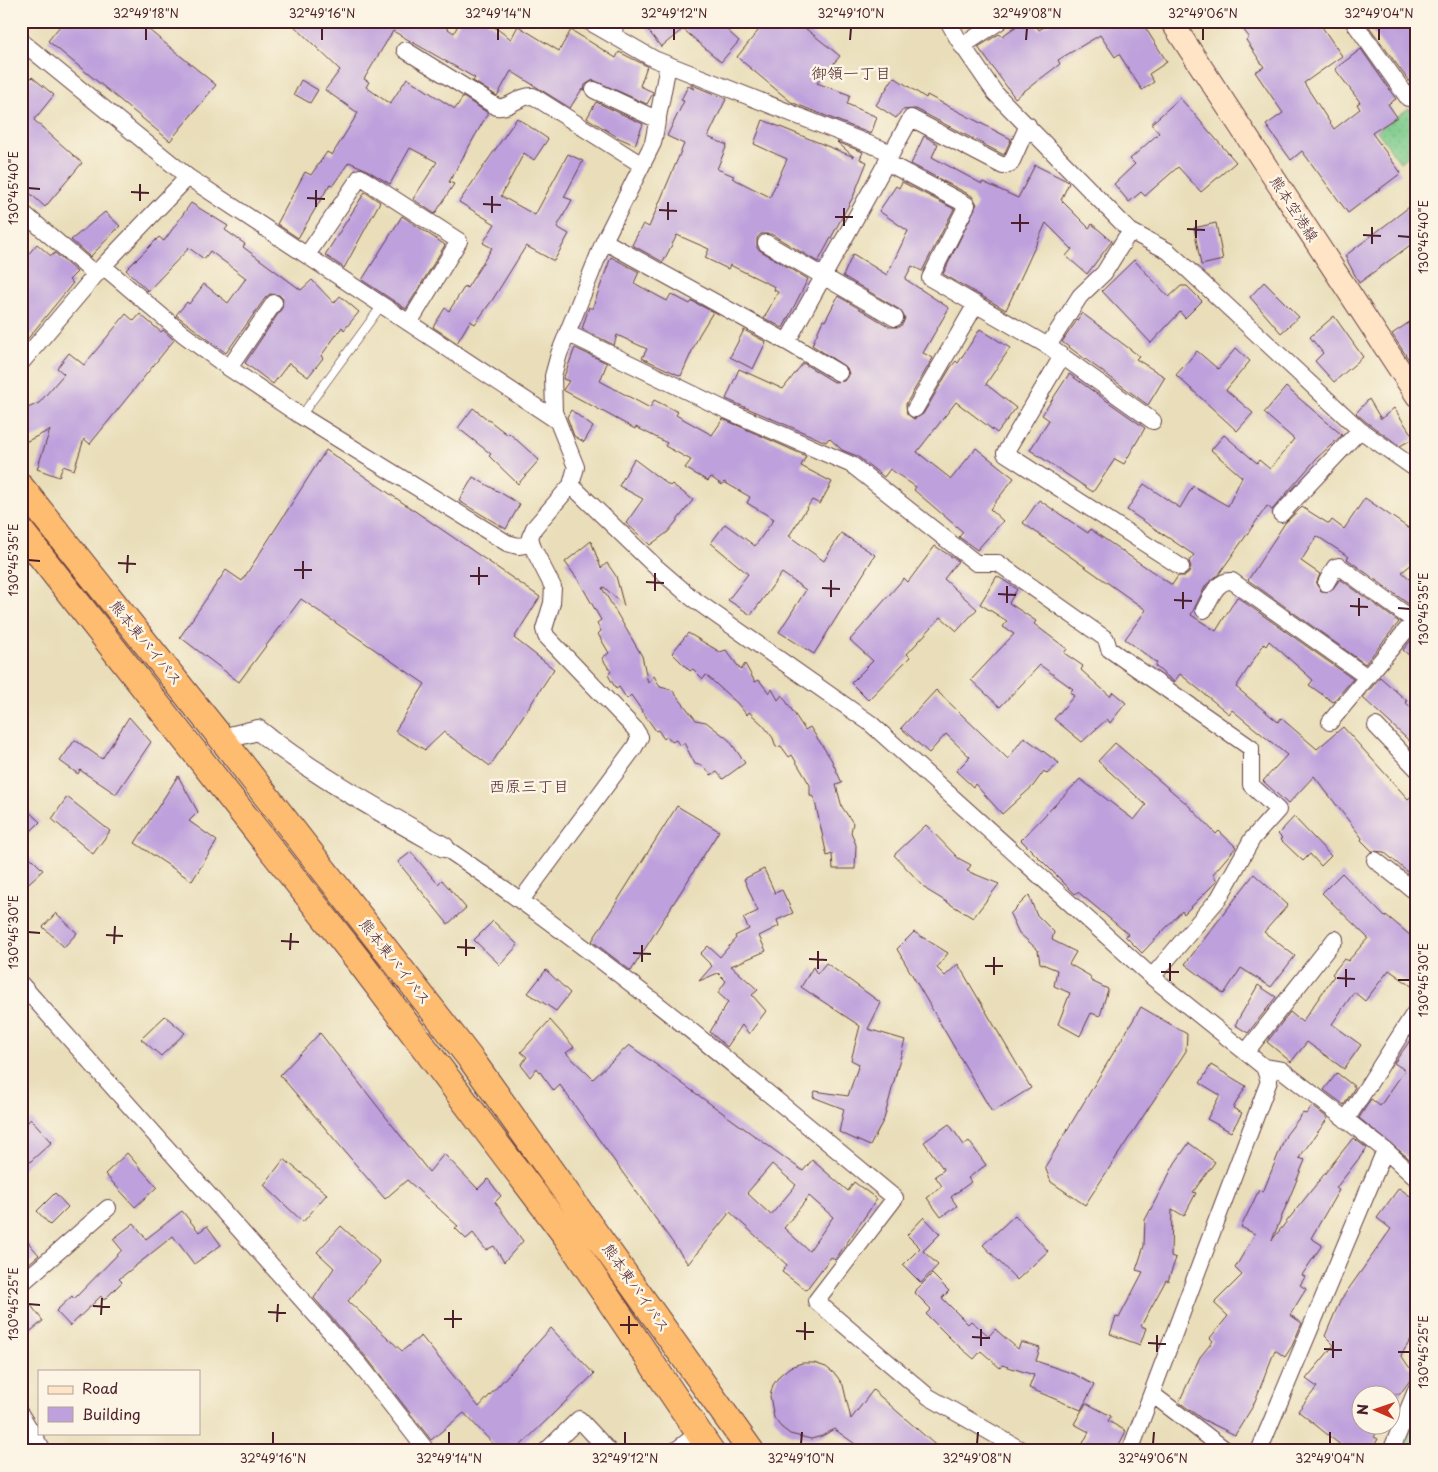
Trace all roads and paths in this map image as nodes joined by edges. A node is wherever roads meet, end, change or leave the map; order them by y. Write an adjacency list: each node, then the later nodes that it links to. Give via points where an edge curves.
1 (588, 21): 6 (street)
2 (948, 21): 8 (street)
3 (1000, 21): 8 (street)
4 (1171, 21): 37 (main road, 熊本空港線)
5 (1353, 21): 12 (street, via 1408,98)
6 (614, 29): 10 (street)
7 (21, 41): 17 (street)
8 (962, 46): 14 (street, via 995,93)
9 (405, 50): 16 (street, via 497,107 533,96)
10 (668, 65): 13 (street); 15 (street)
11 (594, 90): 13 (street)
12 (1417, 92)
13 (658, 120): 16 (street, via 653,142)
14 (1028, 125): 15 (street, via 1011,162 1006,166 911,118); 19 (street)
15 (889, 158): 24 (street); 26 (street, via 967,205 930,278)
16 (642, 165): 20 (street)
17 (188, 178): 22 (street); 23 (street)
18 (21, 211): 23 (street)
19 (1130, 231): 32 (street, via 1104,273 1082,293); 42 (street, via 1168,251)
20 (604, 242): 30 (street); 31 (street)
21 (766, 243): 24 (street)
22 (307, 256): 27 (street); 29 (street, via 360,177 459,241)
23 (99, 270): 34 (street); 35 (street)
24 (824, 276): 28 (street); 31 (street)
25 (274, 303): 35 (street)
26 (976, 304): 32 (street); 38 (street)
27 (382, 305): 29 (street); 39 (lane)
28 (894, 318)
29 (409, 322): 40 (street)
30 (567, 333): 40 (street, via 552,384); 63 (street, via 728,411 852,465 976,563 998,563 1106,639 1109,649 1252,748 1252,785 1278,810 1252,839 1219,898)
31 (787, 342): 36 (street)
32 (1048, 346): 33 (street)
33 (1062, 356): 41 (street); 49 (street, via 1005,453)
34 (21, 363)
35 (229, 368): 39 (street)
36 (839, 373)
37 (1417, 396)
38 (914, 409)
39 (301, 416): 48 (street, via 507,543 518,546)
40 (556, 420): 44 (street, via 576,467)
41 (1154, 421)
42 (1360, 430): 43 (street); 46 (street)
43 (1417, 470)
44 (571, 484): 48 (street, via 534,528); 63 (street, via 692,598 870,723)
45 (21, 488): 56 (highway, 熊本東バイパス)
46 (1281, 514)
47 (23, 536): 76 (highway, 熊本東バイパス, via 362,965 566,1236)
48 (531, 544): 61 (street, via 553,587 544,629 546,636 640,737)
49 (1181, 567)
50 (1326, 584): 52 (street, via 1339,566)
51 (1204, 610): 53 (street, via 1218,586 1232,581)
52 (1415, 619): 53 (street)
53 (1366, 677): 54 (street)
54 (1330, 722)
55 (1376, 726): 57 (street)
56 (222, 739): 58 (street, via 258,730 350,794); 82 (highway, 熊本東バイパス, via 473,1062)
57 (1417, 769)
58 (444, 847): 61 (street)
59 (1375, 860): 60 (street)
60 (1417, 892)
61 (522, 900): 83 (street, via 758,1085 895,1198 816,1301 929,1397)
62 (1335, 939): 66 (street)
63 (1152, 977): 66 (street)
64 (21, 984): 78 (street, via 360,1364)
65 (1417, 1010): 68 (street)
66 (1246, 1052): 67 (street)
67 (1264, 1067): 68 (street, via 1282,1070); 74 (street, via 1269,1081)
68 (1346, 1120): 69 (street)
69 (1384, 1150): 70 (street); 86 (street)
70 (1417, 1179)
71 (108, 1208): 72 (street)
72 (21, 1284)
73 (1417, 1388): 87 (street)
74 (1152, 1394): 84 (street); 85 (street)
75 (21, 1415): 77 (street)
76 (705, 1442): 81 (street)
77 (43, 1451)
78 (426, 1451)
79 (546, 1451): 80 (street, via 579,1419)
80 (609, 1451)
81 (674, 1451)
82 (751, 1451)
83 (1023, 1451)
84 (1130, 1451)
85 (1228, 1451)
86 (1259, 1451)
87 (1391, 1451)

